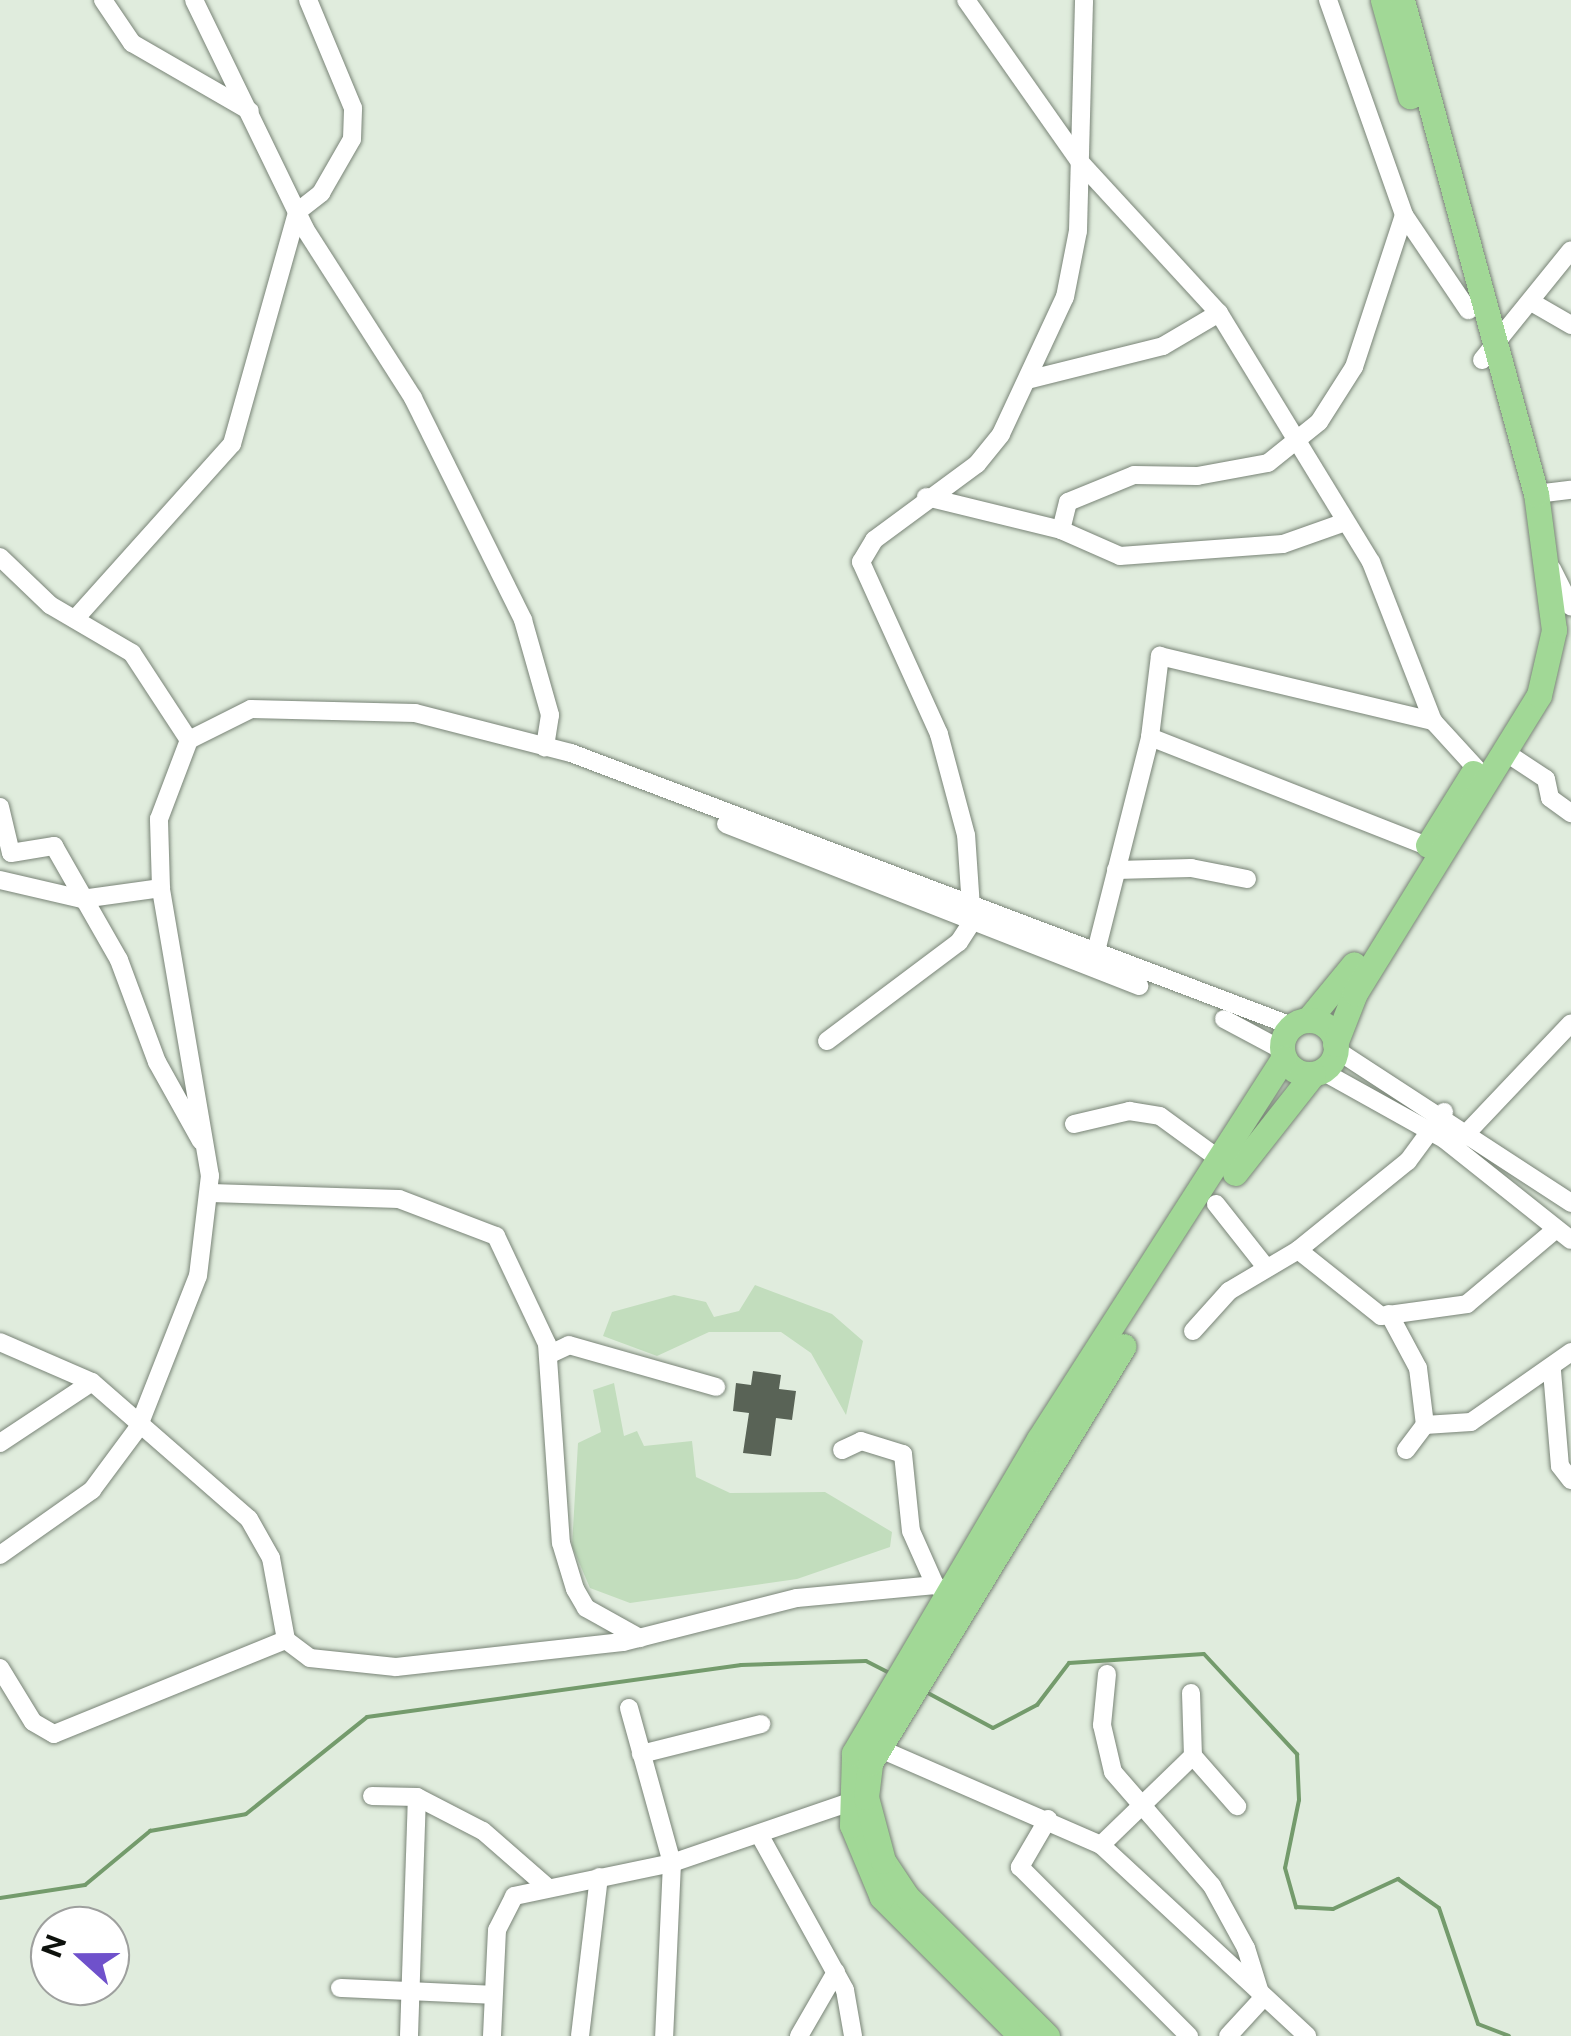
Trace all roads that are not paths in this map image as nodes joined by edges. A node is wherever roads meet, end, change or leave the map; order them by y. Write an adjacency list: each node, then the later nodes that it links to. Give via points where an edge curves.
1 (103, 0): 9 (street, via 132,43)
2 (194, 0): 9 (street)
3 (308, 0): 11 (street, via 353,108 352,139 322,193)
4 (966, 0): 10 (street)
5 (1084, 0): 10 (street)
6 (1328, 0): 12 (street)
7 (1383, 0): 15 (highway)
8 (1402, 0): 18 (highway)
9 (250, 111): 11 (street)
10 (1080, 162): 16 (street); 19 (street, via 1065,297)
11 (297, 212): 29 (street, via 232,444); 33 (street, via 413,398 523,620 550,715)
12 (1404, 215): 15 (street); 20 (street, via 1354,366 1319,422)
13 (1571, 250): 14 (street)
14 (1532, 303): 17 (street); 18 (street)
15 (1468, 310): 18 (highway)
16 (1220, 314): 19 (street, via 1164,346); 20 (street)
17 (1571, 326)
18 (1488, 352): 22 (highway); 27 (highway)
19 (1027, 380): 23 (street, via 977,464)
20 (1292, 438): 24 (street); 25 (street, via 1268,463 1125,478 1068,502)
21 (1571, 490): 22 (street)
22 (1536, 494): 27 (highway)
23 (926, 497): 25 (street); 44 (street, via 874,540 861,579 939,734)
24 (1346, 522): 25 (street, via 1283,544 1120,556); 30 (street)
25 (1061, 530)
26 (0, 557): 29 (street)
27 (1543, 563): 28 (street); 34 (highway, via 1548,672); 35 (highway, via 1532,670)
28 (1571, 607)
29 (74, 620): 32 (street, via 132,653)
30 (1433, 721): 31 (street, via 1166,653); 35 (street)
31 (1150, 737): 38 (street); 39 (street)
32 (189, 740): 33 (street, via 251,709 321,704 415,713); 42 (street, via 159,819)
33 (550, 750): 44 (street)
34 (1506, 752): 35 (highway); 37 (street, via 1546,780 1550,798)
35 (1482, 775): 38 (highway); 51 (highway, via 1354,993)
36 (0, 807): 43 (street, via 6,848 24,854 50,842)
37 (1571, 813)
38 (1427, 846): 47 (highway, via 1341,985)
39 (1116, 870): 40 (street, via 1191,868); 45 (street)
40 (1246, 878)
41 (0, 880): 43 (street)
42 (161, 888): 43 (street); 57 (street)
43 (82, 898): 57 (street)
44 (974, 916): 45 (street); 48 (street, via 958,942)
45 (1093, 962): 47 (street)
46 (1571, 1023): 49 (street)
47 (1291, 1038): 51 (highway); 51 (highway, via 1325,1025); 58 (highway)
48 (826, 1041)
49 (1555, 1042): 50 (street); 54 (street)
50 (1571, 1056)
51 (1326, 1059): 52 (street); 55 (street); 61 (highway)
52 (1444, 1112): 54 (street); 55 (street)
53 (1074, 1124): 58 (street, via 1129,1111 1160,1116)
54 (1470, 1130): 56 (street); 60 (street)
55 (1432, 1132): 56 (street); 63 (street)
56 (1454, 1146): 62 (street)
57 (208, 1154): 59 (street)
58 (1223, 1162): 65 (highway)
59 (211, 1193): 70 (street, via 399,1199 469,1220 496,1236 516,1266); 75 (street, via 177,1345)
60 (1571, 1203)
61 (1216, 1204): 64 (street); 65 (highway)
62 (1563, 1234): 66 (street, via 1466,1304)
63 (1298, 1250): 64 (street); 66 (street, via 1372,1312)
64 (1265, 1266): 67 (street)
65 (1137, 1312): 81 (highway)
66 (1389, 1314): 74 (street, via 1418,1368)
67 (1193, 1332)
68 (3, 1348): 72 (street)
69 (1571, 1352): 71 (street)
70 (548, 1356): 73 (street, via 569,1345); 82 (street, via 562,1543 575,1589 586,1608)
71 (1552, 1371): 74 (street, via 1470,1422); 79 (street, via 1560,1466)
72 (92, 1382): 75 (street); 76 (street)
73 (716, 1386)
74 (1424, 1425): 78 (street)
75 (138, 1428): 80 (street, via 92,1490); 83 (street, via 262,1537)
76 (0, 1443)
77 (842, 1450): 81 (street, via 861,1441 903,1454 911,1531)
78 (1406, 1450)
79 (1571, 1480)
80 (0, 1555)
81 (948, 1592): 82 (street, via 797,1598); 89 (highway)
82 (640, 1638): 83 (street, via 396,1668 310,1658)
83 (286, 1640): 84 (street, via 54,1734 32,1722)
84 (0, 1668)
85 (1106, 1674): 95 (street, via 1102,1725 1113,1772)
86 (1192, 1693): 91 (street)
87 (629, 1708): 90 (street)
88 (761, 1724): 90 (street)
89 (868, 1744): 94 (highway); 97 (street)
90 (642, 1754): 100 (street)
91 (1193, 1756): 95 (street); 96 (street)
92 (372, 1796): 93 (street)
93 (417, 1797): 102 (street, via 482,1832); 105 (street)
94 (858, 1799): 98 (street); 114 (highway, via 882,1897); 115 (highway, via 907,1897)
95 (1136, 1806): 99 (street); 107 (street, via 1212,1886)
96 (1237, 1806)
97 (1048, 1819): 99 (street); 116 (street, via 1020,1867)
98 (759, 1834): 100 (street); 103 (street)
99 (1102, 1845): 107 (street)
100 (672, 1863): 101 (street); 111 (street)
101 (599, 1878): 102 (street); 110 (street)
102 (546, 1886): 106 (street, via 514,1896 500,1916)
103 (836, 1972): 112 (street); 113 (street)
104 (340, 1988): 105 (street)
105 (412, 1989): 106 (street); 108 (street)
106 (494, 1995): 109 (street)
107 (1262, 2000): 117 (street); 118 (street)
108 (409, 2036)
109 (492, 2036)
110 (580, 2036)
111 (664, 2036)
112 (800, 2036)
113 (852, 2036)
114 (1021, 2036)
115 (1047, 2036)
116 (1190, 2036)
117 (1228, 2036)
118 (1307, 2036)

